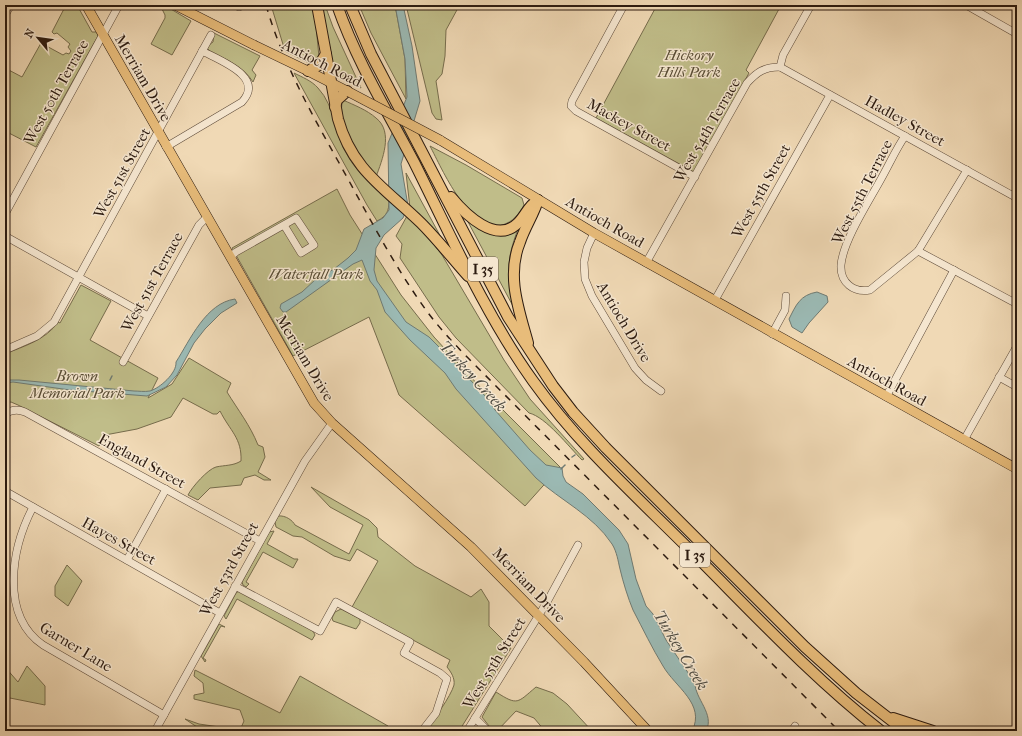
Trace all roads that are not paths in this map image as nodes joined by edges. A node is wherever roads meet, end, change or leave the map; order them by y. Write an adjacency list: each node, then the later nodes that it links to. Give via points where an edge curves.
1 (11, 5): 11 (street)
2 (86, 5): 12 (main road, Merriam Drive)
3 (119, 5): 12 (street, West 50th Terrace)
4 (175, 5): 18 (main road, Antioch Road, bridge)
5 (317, 5): 16 (highway)
6 (337, 5): 41 (highway, I 35, bridge, via 364,67)
7 (350, 5): 28 (highway, I 35, bridge, via 361,32)
8 (624, 5): 27 (street, Mackey Street, via 571,106)
9 (811, 5): 17 (street)
10 (966, 5): 13 (street)
11 (5, 15)
12 (102, 34): 23 (main road, Merriam Drive); 31 (street, West 50th Terrace)
13 (1017, 34)
14 (211, 35): 15 (street, West 51st Street)
15 (202, 51): 23 (street, West 51st Street); 25 (street, via 242,74 249,84 250,92 242,102)
16 (326, 54): 18 (highway, via 319,64); 19 (highway)
17 (780, 67): 21 (street, Hadley Street); 27 (street, West 54th Terrace, via 759,70 747,84)
18 (307, 70): 19 (main road, Antioch Road)
19 (330, 82): 20 (main road, Antioch Road); 22 (highway)
20 (348, 91): 22 (highway, via 337,100); 30 (main road, Antioch Road, bridge, via 440,140)
21 (830, 95): 24 (street, Hadley Street); 43 (street, West 55th Street)
22 (335, 107): 41 (highway, via 341,132 358,163 428,231)
23 (158, 133): 25 (main road, Merriam Drive); 40 (street, West 51st Street)
24 (905, 136): 26 (street, Hadley Street); 36 (street, West 55th Terrace, via 859,219 848,242 841,268 846,283 858,290 870,290)
25 (166, 147): 32 (main road, Merriam Drive)
26 (967, 170): 29 (street, Hadley Street); 36 (street)
27 (695, 177): 38 (street, West 54th Terrace)
28 (439, 182): 30 (highway, via 468,216 494,230 507,229 518,223 530,205); 49 (highway, I 35, via 508,317)
29 (1017, 198)
30 (538, 200): 34 (main road, Antioch Road); 49 (highway, via 516,252 513,273 518,307)
31 (5, 214)
32 (207, 218): 37 (main road, Merriam Drive); 45 (street, West 51st Terrace, via 199,225)
33 (284, 225): 33 (street, via 296,218 314,246 301,253); 37 (street)
34 (594, 233): 38 (main road, Antioch Road); 53 (street, Antioch Drive, via 584,262 585,279 592,296 635,368)
35 (5, 236): 40 (street)
36 (918, 252): 39 (street)
37 (230, 257): 56 (main road, Merriam Drive, via 304,387)
38 (646, 262): 43 (main road, Antioch Road)
39 (954, 270): 44 (street); 54 (street)
40 (79, 277): 45 (street); 48 (street, West 51st Street, via 54,322 37,336)
41 (479, 288): 76 (highway, I 35, via 502,332 532,379 581,440 805,665)
42 (786, 296): 46 (street, via 785,310)
43 (715, 300): 46 (main road, Antioch Road)
44 (1017, 304)
45 (148, 316): 50 (street, West 51st Terrace)
46 (772, 334): 54 (main road, Antioch Road)
47 (1017, 346): 51 (street)
48 (5, 350)
49 (531, 354): 69 (highway, I 35, via 573,412 606,448 805,648)
50 (123, 362)
51 (999, 377): 52 (street); 57 (street)
52 (1017, 387)
53 (661, 391)
54 (886, 397): 57 (main road, Antioch Road)
55 (8, 412): 59 (street, England Street, via 18,410 31,415)
56 (332, 423): 62 (street, West 53rd Street, via 305,461); 67 (main road, Merriam Drive, via 472,547)
57 (964, 440): 58 (main road, Antioch Road)
58 (1017, 470)
59 (166, 489): 62 (street, England Street); 64 (street)
60 (5, 491): 61 (street, Hayes Street)
61 (33, 507): 64 (street, Hayes Street); 68 (street, Garner Lane, via 19,539 14,568 13,604 20,623 39,642)
62 (260, 541): 65 (street, West 53rd Street)
63 (578, 545): 67 (street, West 55th Street)
64 (127, 560): 66 (street, Hayes Street)
65 (235, 586): 66 (street, West 53rd Street); 72 (street, via 320,631 336,602 410,642 404,652 447,679 436,712)
66 (220, 612): 68 (street, West 53rd Street)
67 (539, 615): 70 (street, West 55th Street); 75 (main road, Merriam Drive)
68 (164, 714): 71 (street, West 53rd Street)
69 (884, 715): 77 (highway, I 35); 78 (highway)
70 (475, 718): 73 (street, West 55th Street); 74 (street)
71 (155, 731)
72 (422, 731)
73 (467, 731)
74 (488, 731)
75 (648, 731)
76 (881, 731)
77 (905, 731)
78 (933, 731)

